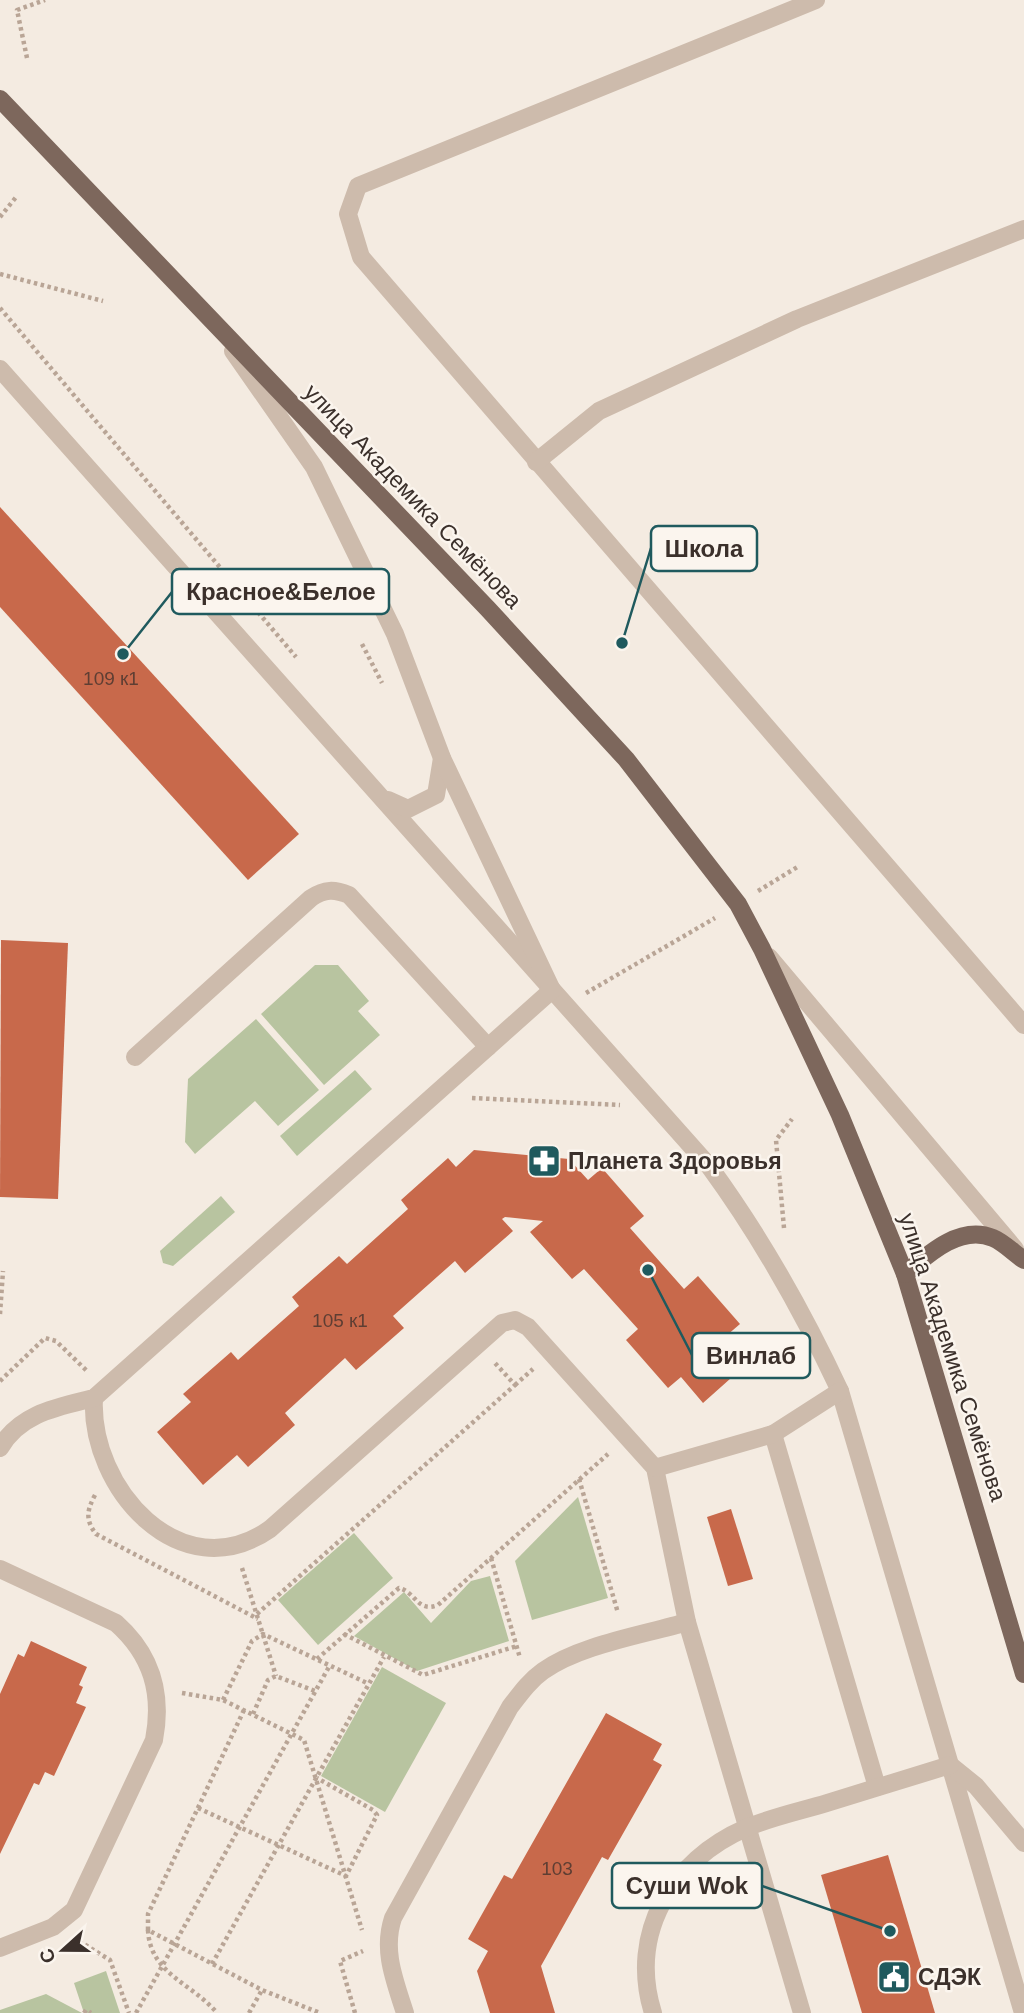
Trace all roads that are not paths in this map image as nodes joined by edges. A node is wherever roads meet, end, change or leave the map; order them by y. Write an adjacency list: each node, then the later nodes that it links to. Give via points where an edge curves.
1 (817, 0): 6 (street, via 358,186 348,214 361,257)
2 (0, 99): 4 (main road, улица Академика Семёнова)
3 (1024, 229): 6 (street, via 797,319 599,411)
4 (214, 322): 7 (street, via 314,467 395,634); 9 (main road, улица Академика Семёнова, via 626,759 737,904)
5 (0, 369): 8 (street)
6 (536, 462): 11 (street)
7 (442, 758): 8 (street, via 436,795 408,809); 10 (street)
8 (383, 798): 10 (street)
9 (762, 949): 14 (street, улица Академика Семёнова); 15 (main road, улица Академика Семёнова, via 840,1115)
10 (552, 990): 12 (street); 16 (street, via 709,1166 732,1198 790,1291)
11 (1024, 1025)
12 (488, 1047): 13 (street, via 349,895 337,890 311,898); 17 (street)
13 (135, 1057)
14 (1024, 1260): 15 (main road, via 991,1237 971,1236 943,1242)
15 (905, 1274): 23 (main road, улица Академика Семёнова)
16 (840, 1391): 18 (street); 24 (street)
17 (99, 1393): 19 (street, via 30,1417); 20 (street, via 95,1436 119,1492 159,1530 208,1547 236,1547 270,1529 502,1323 521,1321)
18 (773, 1434): 20 (street); 25 (street)
19 (0, 1448)
20 (655, 1468): 22 (street)
21 (0, 1569): 28 (street, via 116,1623 147,1660 157,1693 158,1717 154,1740 74,1910 52,1927)
22 (687, 1622): 26 (street); 29 (street, via 571,1656 543,1671 510,1707 388,1931 388,1954)
23 (1024, 1674)
24 (950, 1765): 25 (street); 27 (street, via 976,1786); 32 (street)
25 (877, 1787): 26 (street)
26 (747, 1827): 30 (street, via 694,1860 661,1901 650,1928 645,1965); 31 (street)
27 (1024, 1843)
28 (0, 1948)
29 (405, 2013)
30 (653, 2013)
31 (802, 2013)
32 (1023, 2013)

